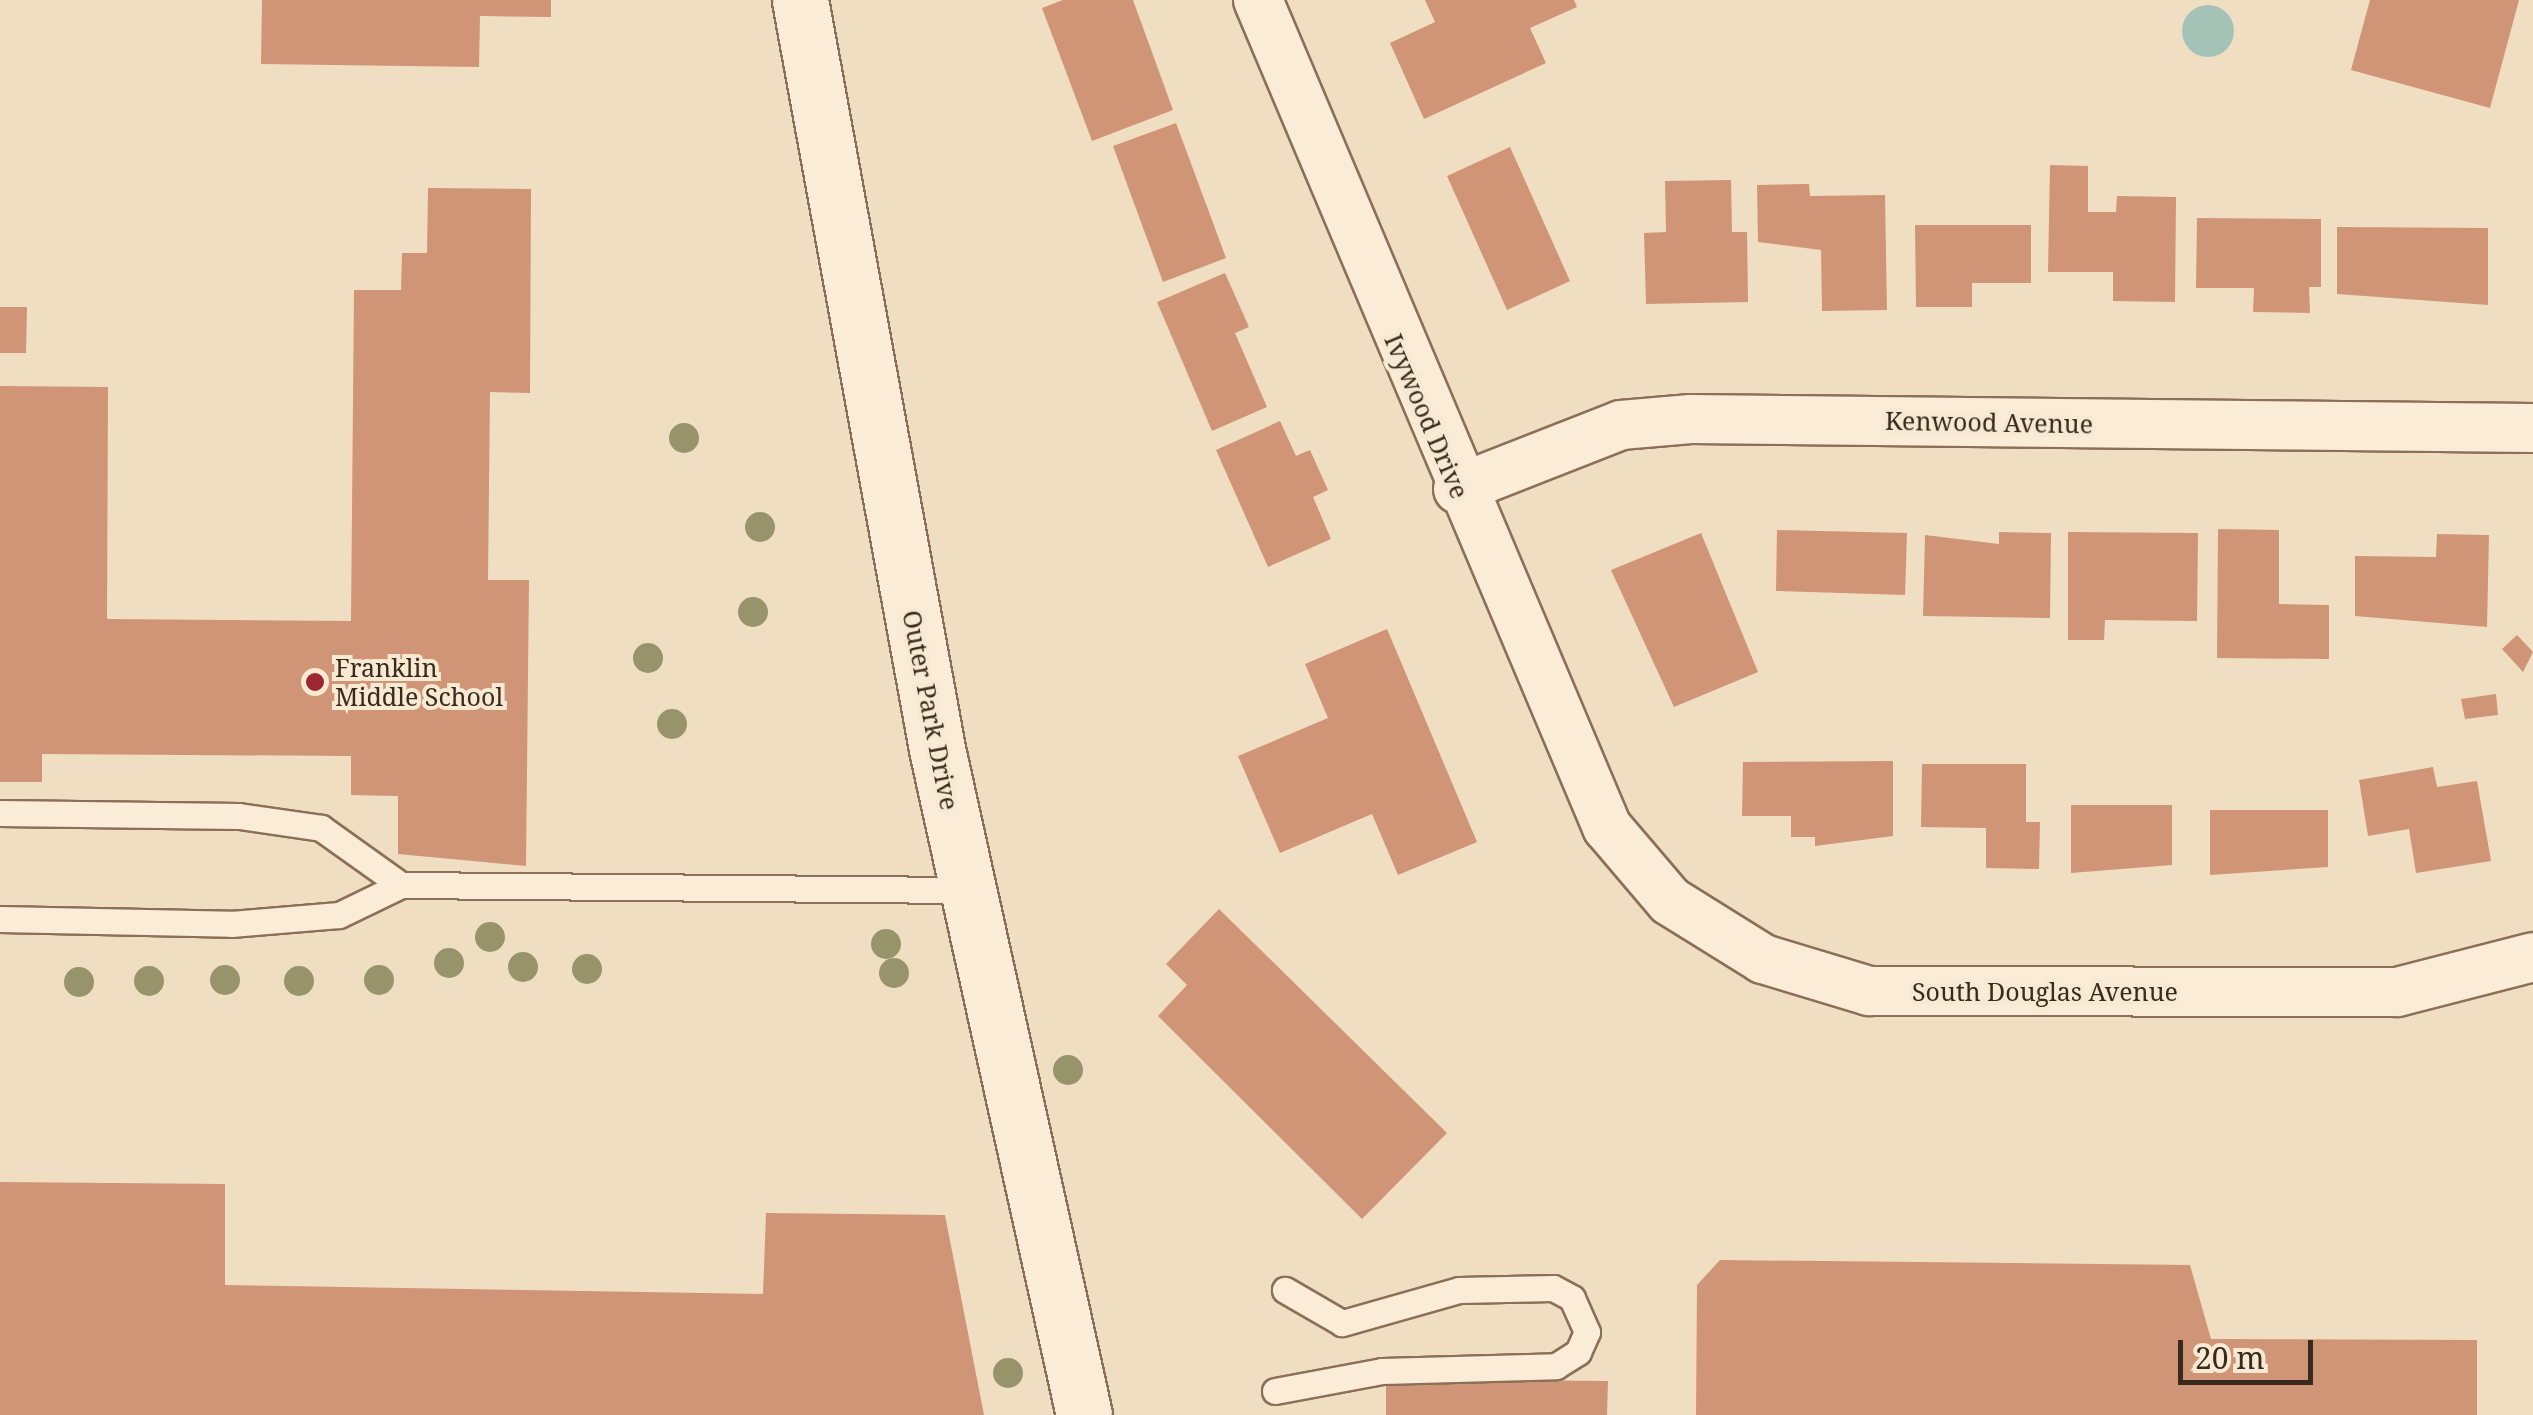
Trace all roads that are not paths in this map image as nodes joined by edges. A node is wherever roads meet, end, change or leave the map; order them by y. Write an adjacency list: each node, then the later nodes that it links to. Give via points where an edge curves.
1 (800, 0): 8 (street, Outer Park Drive)
2 (1258, 0): 4 (street, Ivywood Drive)
3 (2533, 428): 4 (street, Kenwood Avenue, via 1691,419 1620,425)
4 (1458, 489): 6 (street, Ivywood Drive)
5 (0, 813): 7 (lane, via 238,816 321,828)
6 (1607, 827): 10 (street, South Douglas Avenue, via 1670,901 1714,931 1810,978 1869,991 2397,992)
7 (401, 885): 8 (lane); 9 (lane, via 339,915 267,921)
8 (967, 890): 13 (street, Outer Park Drive)
9 (0, 919)
10 (2533, 957)
11 (1284, 1290): 12 (lane, via 1342,1324 1459,1290 1553,1288 1572,1298 1587,1332 1578,1352 1556,1366 1382,1371)
12 (1275, 1391)
13 (1084, 1415)

